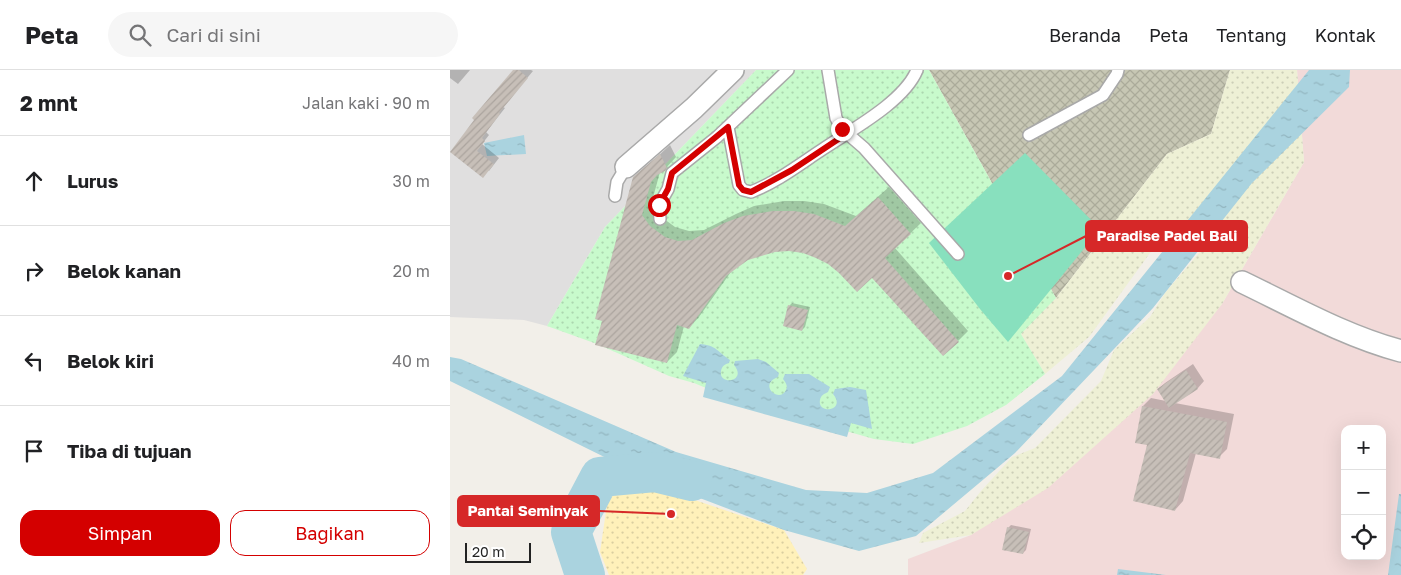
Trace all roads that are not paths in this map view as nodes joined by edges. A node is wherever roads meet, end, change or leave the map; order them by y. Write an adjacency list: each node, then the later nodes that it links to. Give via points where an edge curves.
1 (732, 70): 9 (street)
2 (788, 70): 6 (lane)
3 (828, 70): 7 (lane, via 836,118)
4 (917, 70): 7 (lane, via 884,108)
5 (1118, 70): 8 (lane, via 1103,95)
6 (728, 127): 7 (lane, via 739,185 751,192 792,170); 11 (lane, via 672,173 659,205)
7 (846, 134): 12 (lane, via 864,148)
8 (1030, 136)
9 (626, 167): 10 (lane, via 617,182)
10 (615, 196)
11 (660, 219)
12 (958, 254)
13 (1242, 282): 14 (street, via 1348,333)
14 (1401, 351)

